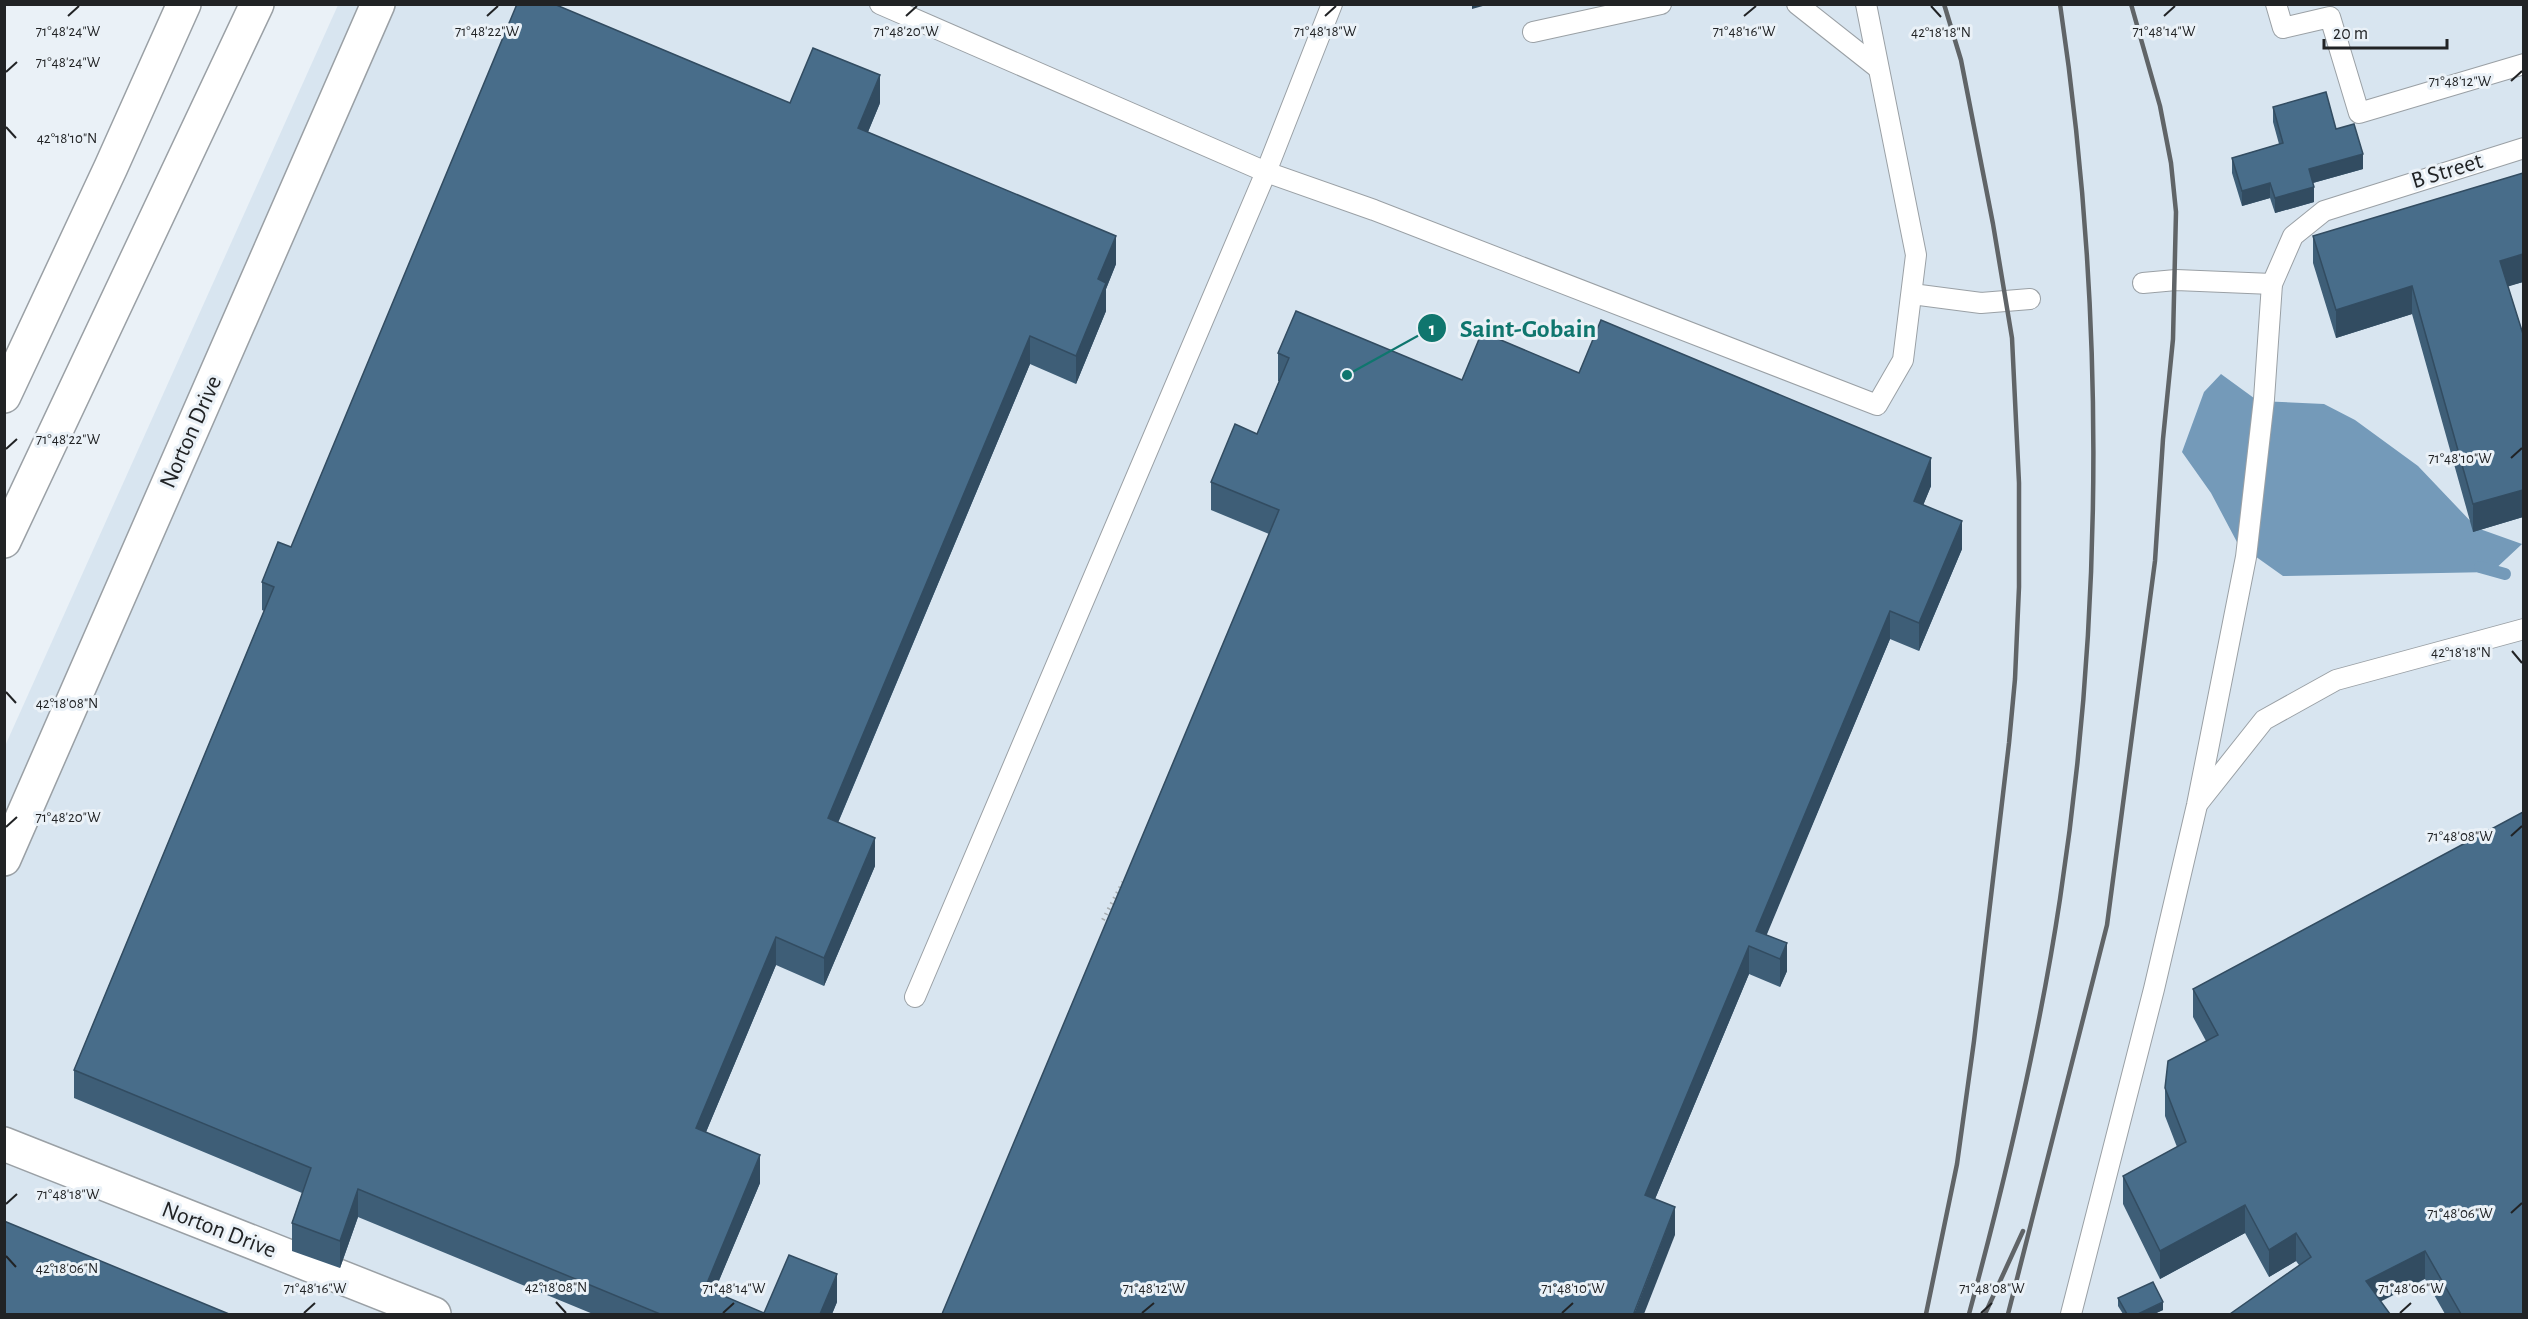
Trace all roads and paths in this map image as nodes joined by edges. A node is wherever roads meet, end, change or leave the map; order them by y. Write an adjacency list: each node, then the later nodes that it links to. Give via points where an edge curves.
1 (184, 4): 19 (street)
2 (257, 4): 20 (street)
3 (378, 4): 23 (street, Norton Drive)
4 (880, 4): 14 (lane)
5 (1332, 4): 14 (lane)
6 (1660, 4): 10 (lane)
7 (1797, 4): 12 (lane)
8 (1866, 4): 12 (lane)
9 (2276, 4): 11 (lane, via 2283,28 2330,17 2359,113)
10 (1533, 32)
11 (2523, 64)
12 (1878, 68): 17 (lane, via 1916,255)
13 (2523, 148): 16 (lane, B Street, via 2324,211 2293,236)
14 (1266, 172): 17 (lane, via 1877,405 1903,360); 26 (lane)
15 (2144, 283): 16 (lane, via 2175,280)
16 (2272, 284): 22 (lane, B Street, via 2246,557)
17 (1912, 294): 18 (lane, via 1981,303)
18 (2030, 299)
19 (4, 396)
20 (4, 541)
21 (2523, 629): 22 (lane, via 2336,680 2264,720)
22 (2197, 805): 29 (lane, B Street)
23 (4, 859)
24 (1123, 882): 25 (path)
25 (1103, 920)
26 (915, 997)
27 (4, 1144): 28 (street, Norton Drive)
28 (435, 1314)
29 (2072, 1314)

